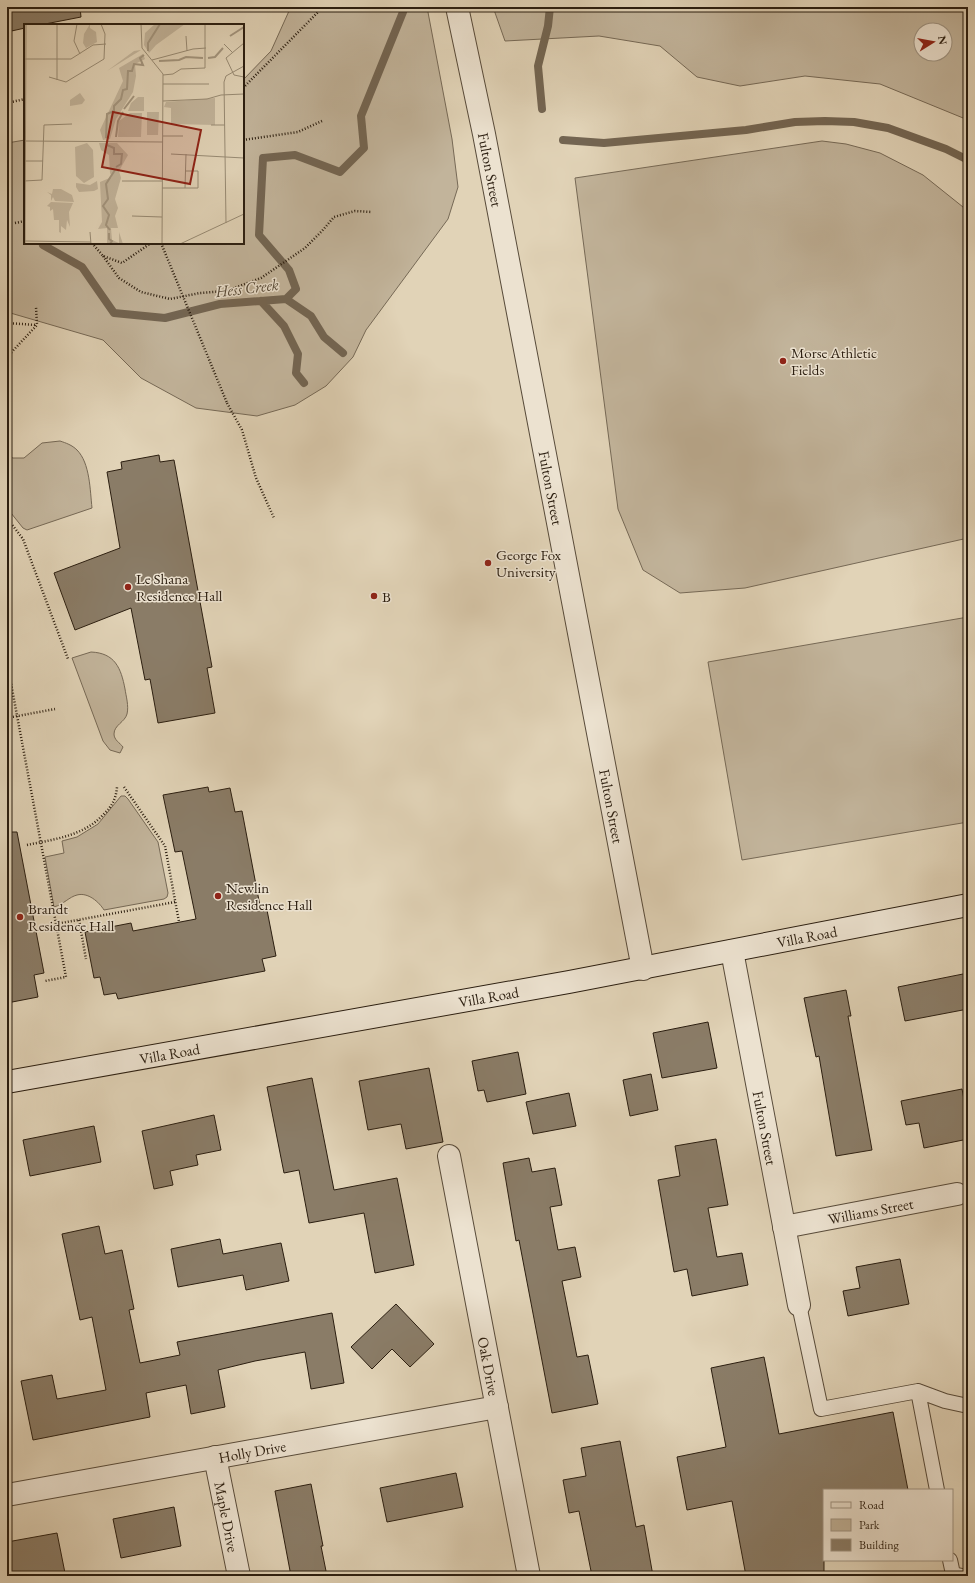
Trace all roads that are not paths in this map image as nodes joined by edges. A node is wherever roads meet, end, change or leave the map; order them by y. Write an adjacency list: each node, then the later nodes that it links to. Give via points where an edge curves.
1 (458, 7): 4 (street, Fulton Street)
2 (968, 905): 3 (street, Villa Road)
3 (732, 951): 4 (street, Villa Road); 8 (street, Fulton Street)
4 (643, 969): 5 (street, Villa Road)
5 (7, 1082)
6 (449, 1156): 12 (street, Oak Drive)
7 (957, 1194): 8 (street, Williams Street)
8 (784, 1227): 9 (street, Fulton Street)
9 (799, 1305): 10 (lane, via 821,1409)
10 (918, 1391): 11 (lane); 14 (lane)
11 (968, 1406)
12 (497, 1407): 13 (street, Holly Drive); 18 (street, Oak Drive)
13 (215, 1457): 15 (street, Holly Drive); 17 (street, Maple Drive)
14 (937, 1489)
15 (7, 1495)
16 (950, 1561): 19 (lane, via 952,1574)
17 (239, 1576)
18 (528, 1576)
19 (962, 1576)

